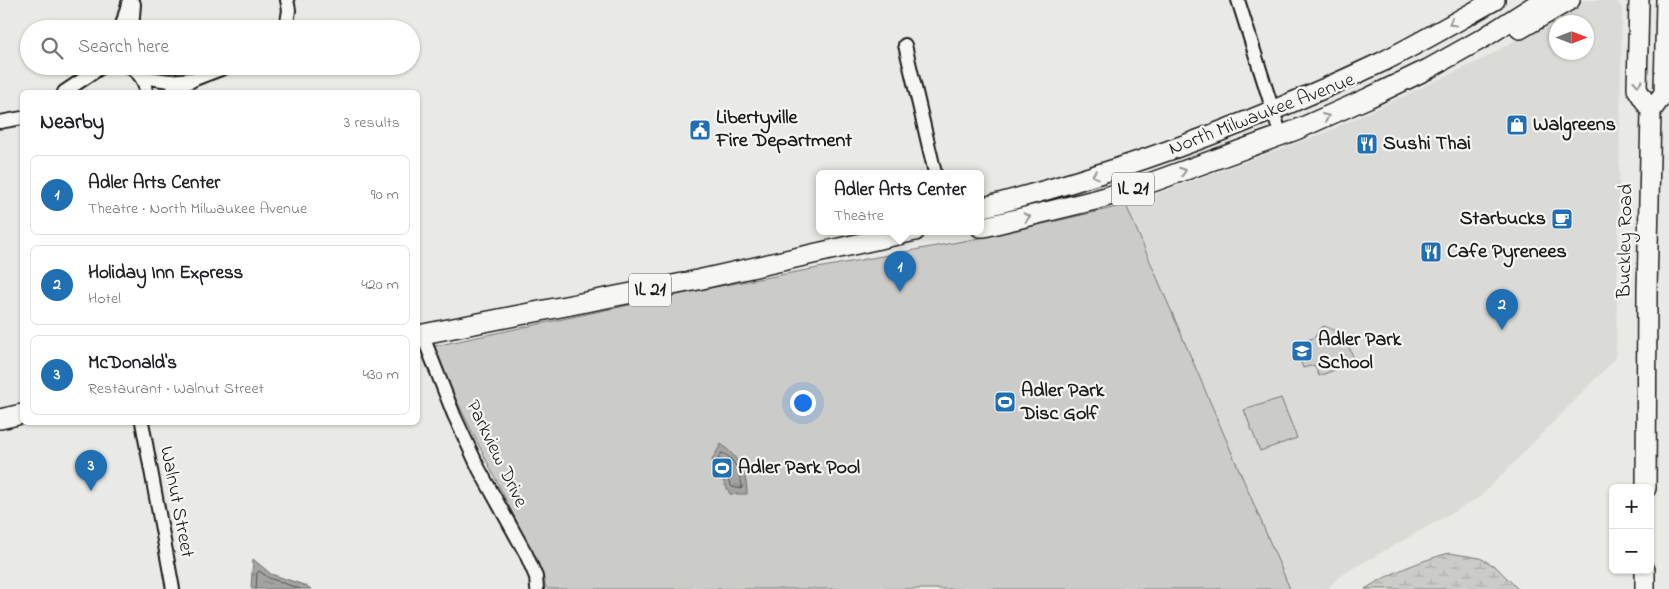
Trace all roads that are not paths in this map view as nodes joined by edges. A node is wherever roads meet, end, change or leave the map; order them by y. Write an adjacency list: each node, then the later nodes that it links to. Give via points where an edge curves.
1 (129, 0): 11 (street)
2 (134, 0): 12 (street)
3 (287, 0): 13 (street)
4 (1238, 0): 28 (street)
5 (1495, 0): 28 (main road, North Milwaukee Avenue / IL 21, one-way to 28, via 1384,61)
6 (1543, 0): 16 (main road, North Milwaukee Avenue / IL 21)
7 (1570, 0): 16 (main road, via 1496,43)
8 (1628, 0): 15 (main road)
9 (1639, 0): 15 (main road)
10 (1666, 0): 17 (main road)
11 (123, 20)
12 (133, 20)
13 (287, 20)
14 (905, 45): 32 (street)
15 (1638, 46): 27 (main road, one-way to 27, via 1637,90)
16 (1467, 48): 31 (main road, North Milwaukee Avenue / IL 21, one-way to 16, via 1368,98)
17 (1667, 51): 27 (main road, via 1664,93)
18 (91, 75): 23 (street); 24 (street)
19 (138, 75): 25 (street)
20 (151, 75): 22 (street, via 170,81)
21 (205, 75): 22 (street)
22 (195, 79): 26 (street)
23 (67, 90)
24 (84, 90)
25 (145, 90)
26 (175, 90)
27 (1651, 111): 40 (main road, Buckley Road)
28 (1272, 112): 31 (street); 33 (main road, North Milwaukee Avenue / IL 21, one-way to 33, via 1141,161)
29 (20, 118): 30 (street)
30 (0, 122)
31 (1281, 136): 34 (main road, North Milwaukee Avenue / IL 21, one-way to 31, via 1136,188)
32 (934, 170)
33 (984, 207)
34 (984, 227)
35 (898, 235): 36 (main road, IL 21, via 696,281)
36 (420, 335): 43 (street, Parkview Drive, via 479,469 526,554)
37 (20, 414): 38 (main road)
38 (0, 419)
39 (143, 425): 42 (street, Walnut Street)
40 (1646, 484)
41 (1645, 574): 44 (main road)
42 (173, 589)
43 (538, 589)
44 (1645, 589)

